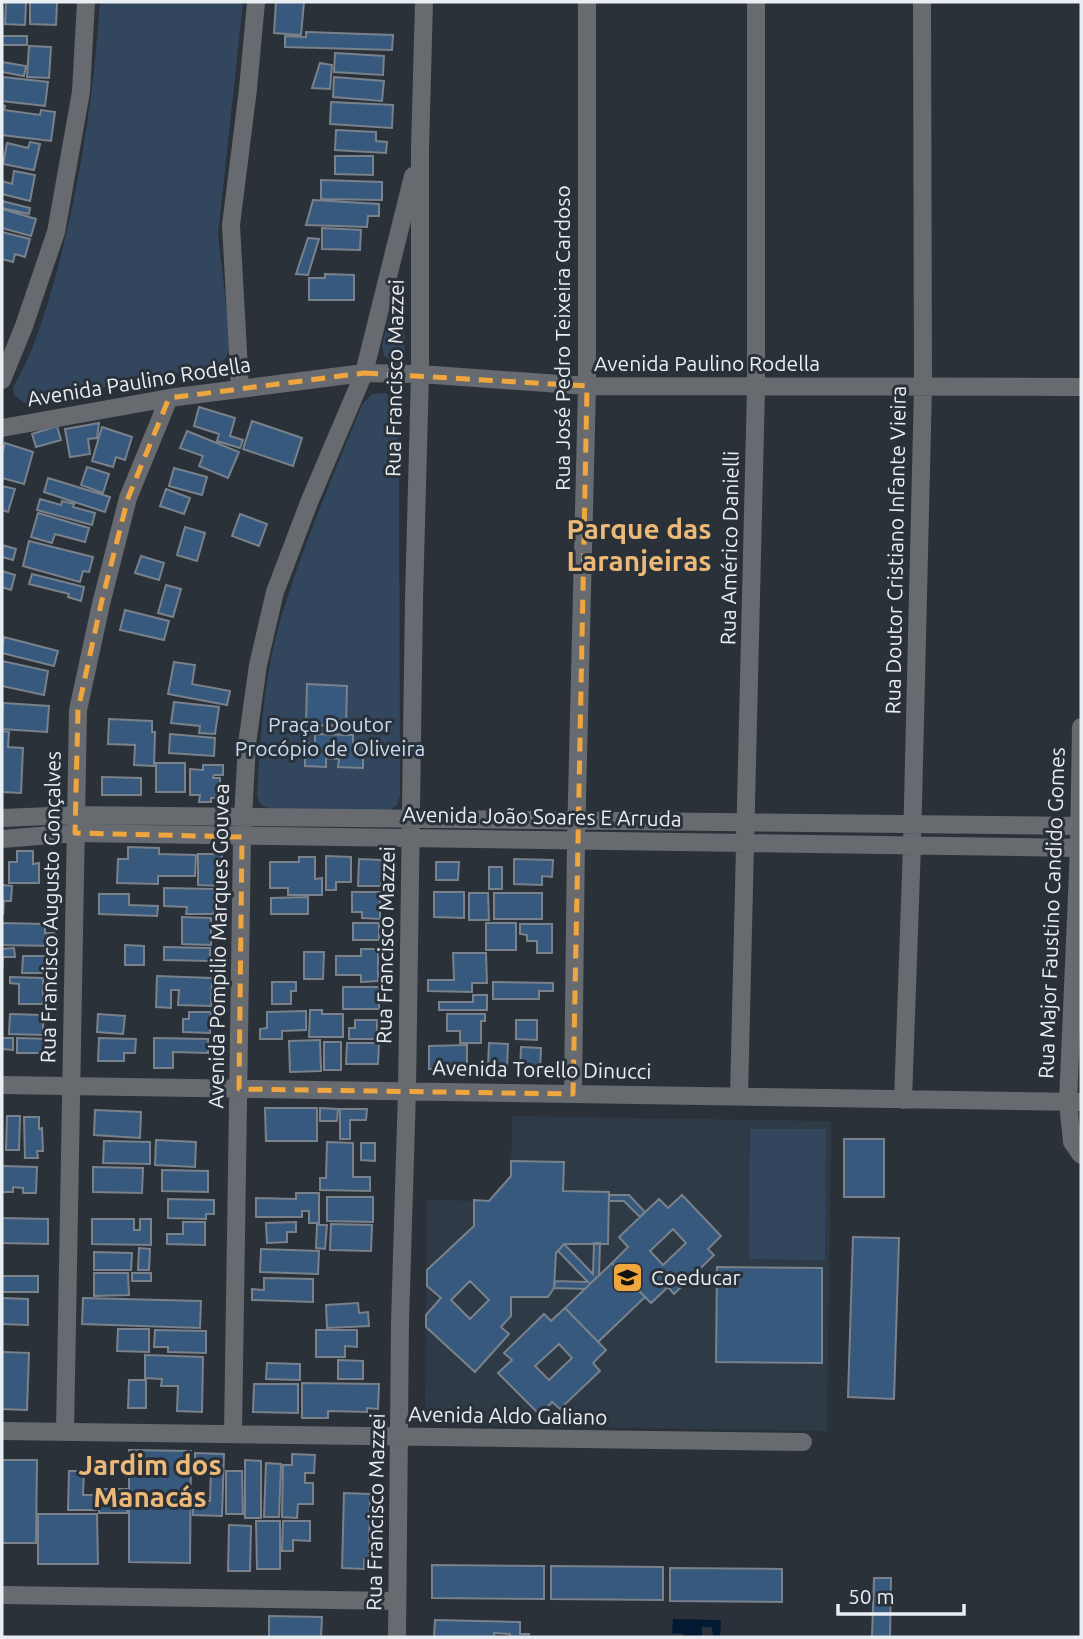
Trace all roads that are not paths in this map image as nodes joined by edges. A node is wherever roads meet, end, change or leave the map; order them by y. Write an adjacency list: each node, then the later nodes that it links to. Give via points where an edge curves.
1 (86, 2): 10 (street, via 81,92 56,232)
2 (256, 2): 14 (street, via 231,225)
3 (424, 2): 7 (street, Rua Francisco Mazzei)
4 (587, 2): 11 (street, Rua José Pedro Teixeira Cardoso)
5 (756, 2): 15 (street, Rua Américo Danielli)
6 (922, 2): 12 (street, Rua Doutor Cristiano Infante Vieira)
7 (420, 149): 8 (street, Avenida Pompilio Marques Gouvea); 9 (street, Rua Francisco Mazzei)
8 (364, 373): 9 (street, Avenida Paulino Rodella); 14 (street, Avenida Paulino Rodella); 19 (street, Avenida Pompilio Marques Gouvea, via 275,592 258,665)
9 (420, 374): 11 (street, Avenida Paulino Rodella); 21 (street, Rua Francisco Mazzei)
10 (2, 380)
11 (587, 386): 15 (street, Avenida Paulino Rodella); 22 (street, Rua José Pedro Teixeira Cardoso)
12 (923, 387): 13 (street, Avenida Paulino Rodella); 15 (street, Avenida Paulino Rodella); 25 (street, Rua Doutor Cristiano Infante Vieira)
13 (1081, 387)
14 (240, 388): 16 (street, Avenida Paulino Rodella)
15 (756, 388): 23 (street, Rua Américo Danielli)
16 (169, 398): 17 (street, Avenida Paulino Rodella); 24 (street, Rua Francisco Augusto Gonçalves, via 128,498 101,604 78,710)
17 (2, 428)
18 (1081, 726): 26 (street, Rua Major Faustino Candido Gomes)
19 (242, 817): 21 (street, Avenida João Soares E Arruda); 24 (street, Avenida João Soares E Arruda); 27 (street, Avenida Pompilio Marques Gouvea)
20 (2, 818): 24 (street, Avenida João Soares E Arruda)
21 (411, 819): 22 (street, Avenida João Soares E Arruda); 28 (street, Rua Francisco Mazzei)
22 (576, 820): 23 (street, Avenida João Soares E Arruda); 30 (street, Rua José Pedro Teixeira Cardoso)
23 (746, 822): 25 (street, Avenida João Soares E Arruda); 31 (street, Rua Américo Danielli)
24 (75, 824): 27 (street, Avenida João Soares E Arruda); 29 (street, Avenida João Soares E Arruda); 35 (street, Rua Francisco Augusto Gonçalves)
25 (912, 825): 26 (street, Avenida João Soares E Arruda); 32 (street, Rua Doutor Cristiano Infante Vieira)
26 (1080, 826): 33 (street, Rua Major Faustino Candido Gomes)
27 (242, 836): 28 (street, Avenida João Soares E Arruda); 36 (street, Avenida Pompilio Marques Gouvea)
28 (411, 838): 30 (street, Avenida João Soares E Arruda); 37 (street, Rua Francisco Mazzei)
29 (2, 839)
30 (576, 840): 31 (street, Avenida João Soares E Arruda); 38 (street, Rua José Pedro Teixeira Cardoso)
31 (746, 844): 32 (street, Avenida João Soares E Arruda); 39 (street, Rua Américo Danielli)
32 (912, 845): 33 (street, Avenida João Soares E Arruda); 40 (street, Rua Doutor Cristiano Infante Vieira)
33 (1080, 848): 41 (street, Rua Major Faustino Candido Gomes)
34 (2, 1085): 35 (street, Avenida Torello Dinucci)
35 (71, 1085): 36 (street, Avenida Torello Dinucci); 44 (street, Rua Francisco Augusto Gonçalves)
36 (239, 1089): 37 (street, Avenida Torello Dinucci); 45 (street, Avenida Pompilio Marques Gouvea)
37 (407, 1090): 38 (street, Avenida Torello Dinucci); 46 (street, Rua Francisco Mazzei)
38 (573, 1094): 39 (street, Avenida Torello Dinucci)
39 (738, 1096): 40 (street, Avenida Torello Dinucci)
40 (903, 1100): 41 (street, Avenida Torello Dinucci)
41 (1075, 1102): 42 (street, Rua Major Faustino Candido Gomes, via 1072,1142)
42 (1081, 1155)
43 (2, 1431): 44 (street, Avenida Aldo Galiano)
44 (65, 1432): 45 (street, Avenida Aldo Galiano)
45 (233, 1434): 46 (street, Avenida Aldo Galiano)
46 (400, 1438): 47 (street, Avenida Aldo Galiano); 49 (street, Rua Francisco Mazzei)
47 (803, 1443)
48 (2, 1595): 49 (street)
49 (397, 1601): 50 (street, Rua Francisco Mazzei)
50 (397, 1637)

